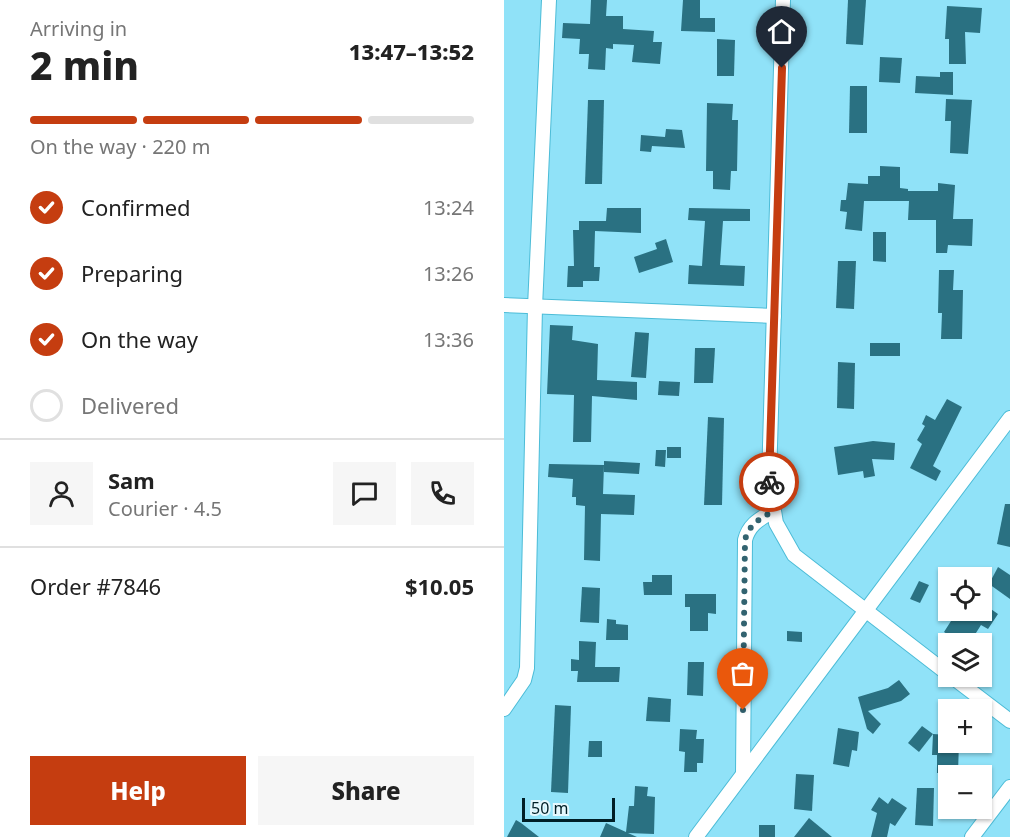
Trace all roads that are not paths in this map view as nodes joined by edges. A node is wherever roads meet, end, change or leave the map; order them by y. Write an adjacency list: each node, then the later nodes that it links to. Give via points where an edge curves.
1 (549, 0): 4 (street)
2 (783, 0): 5 (street)
3 (504, 305): 4 (street)
4 (535, 307): 5 (street); 11 (street, via 527,668 524,680)
5 (774, 316): 7 (street, via 769,480)
6 (1010, 418): 8 (street)
7 (773, 511): 8 (street, via 794,555); 13 (street, via 747,530 745,540)
8 (866, 611): 9 (street); 13 (street)
9 (938, 666)
10 (966, 687): 12 (street)
11 (504, 709)
12 (1010, 721)
13 (743, 774): 15 (street)
14 (1010, 787): 16 (street)
15 (696, 837)
16 (972, 837)

